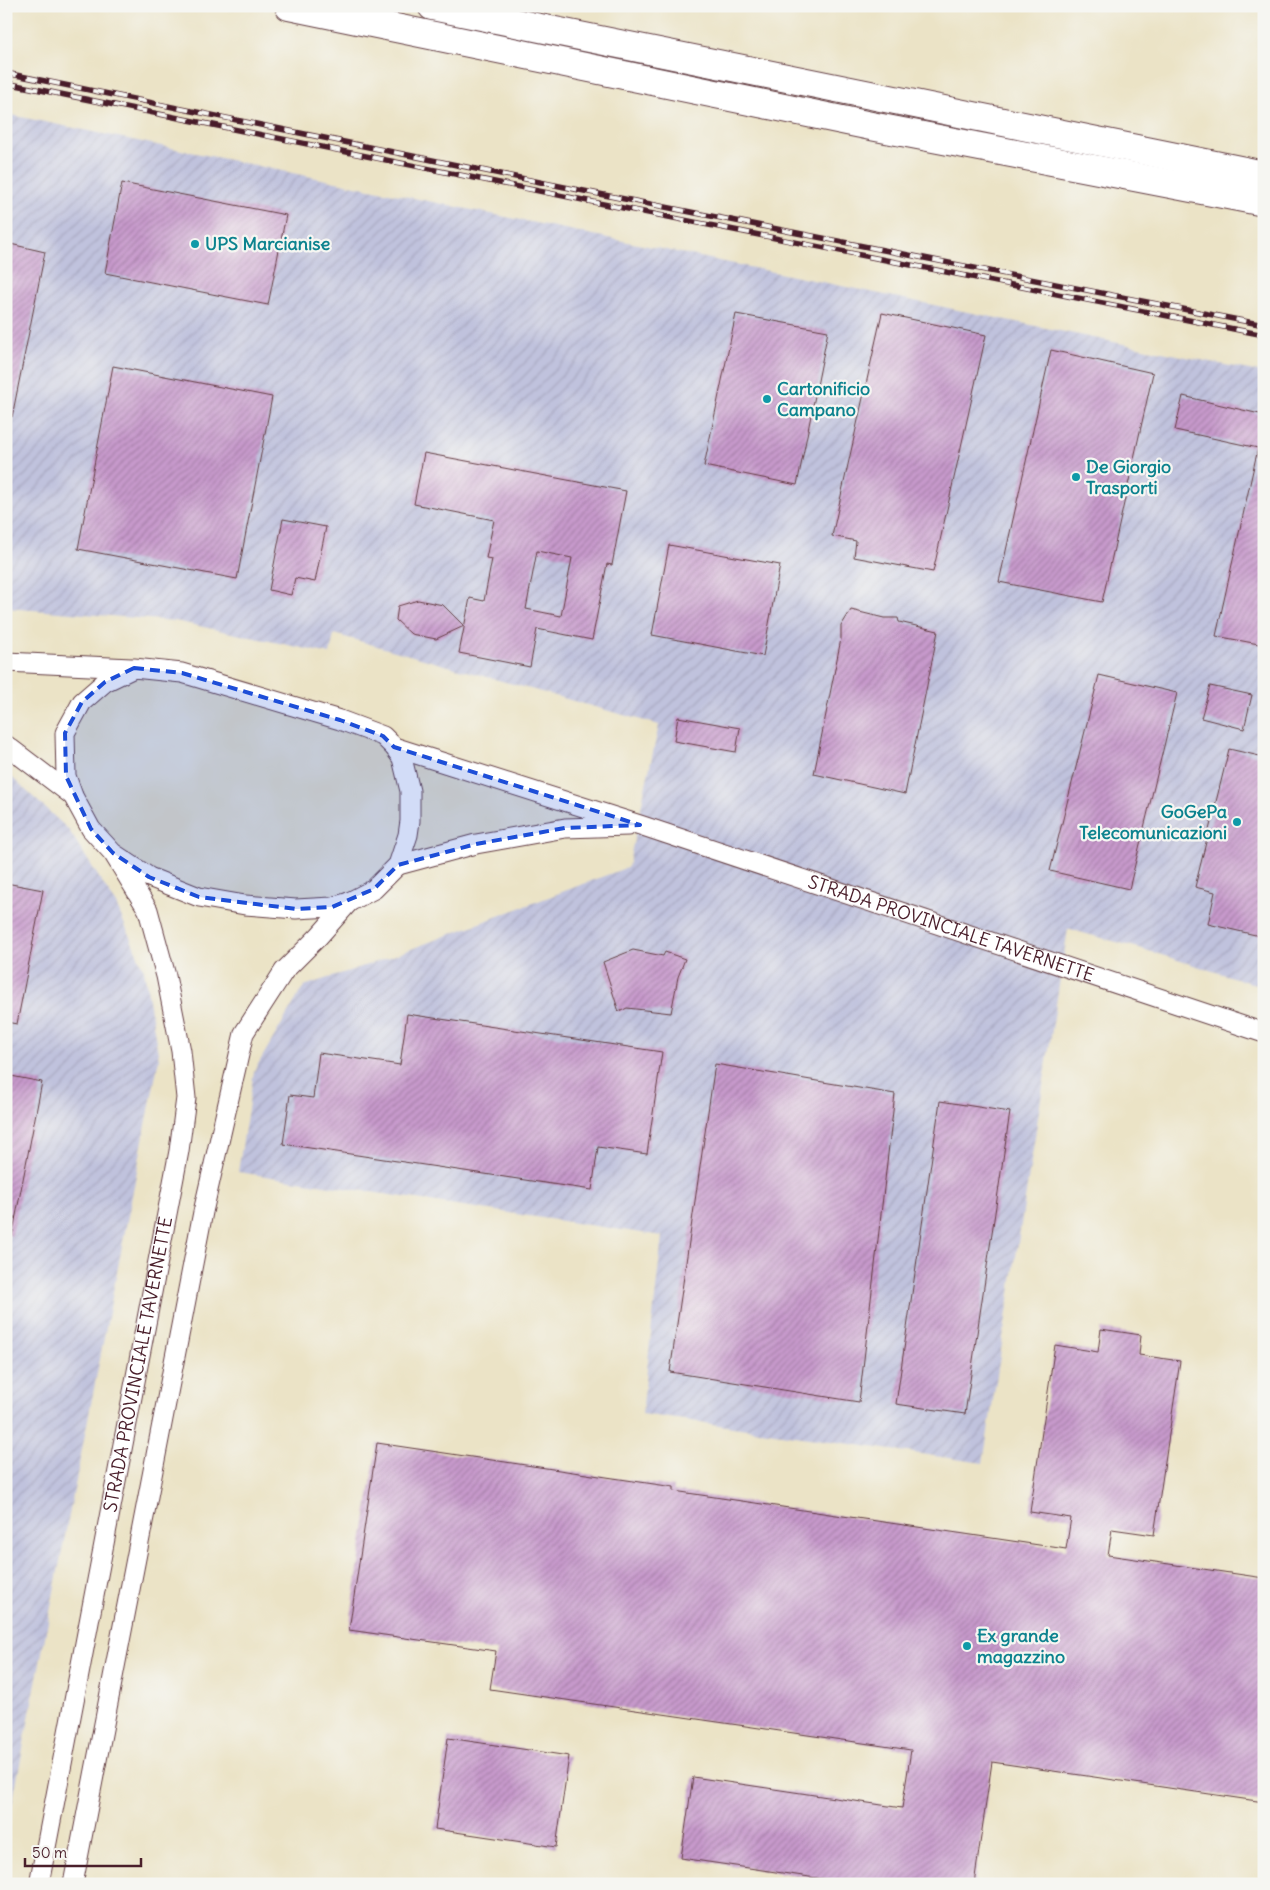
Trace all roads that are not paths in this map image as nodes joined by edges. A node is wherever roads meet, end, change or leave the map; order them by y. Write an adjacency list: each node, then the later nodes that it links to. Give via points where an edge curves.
1 (289, 6): 4 (highway, via 871,126)
2 (432, 6): 3 (highway)
3 (1264, 175)
4 (1264, 202)
5 (6, 662): 6 (street)
6 (134, 668): 8 (street, via 182,673 340,720 383,736); 9 (street, via 105,682 82,702 65,733 66,776)
7 (6, 745): 9 (street)
8 (394, 747): 10 (street, STRADA PROVINCIALE TAVERNETTE); 12 (street, via 402,758 410,791 409,828)
9 (73, 796): 11 (street, via 90,829)
10 (640, 825): 12 (street, STRADA PROVINCIALE TAVERNETTE, via 565,828 476,844); 14 (street, STRADA PROVINCIALE TAVERNETTE)
11 (113, 853): 13 (street, via 149,877 199,897 296,909 332,907); 15 (street, STRADA PROVINCIALE TAVERNETTE, via 148,910 166,976 181,1051 186,1098 179,1151)
12 (398, 865): 13 (street, via 374,889)
13 (349, 902): 16 (street, STRADA PROVINCIALE TAVERNETTE, via 284,971 244,1033 202,1212)
14 (1264, 1033)
15 (39, 1884)
16 (73, 1884)

